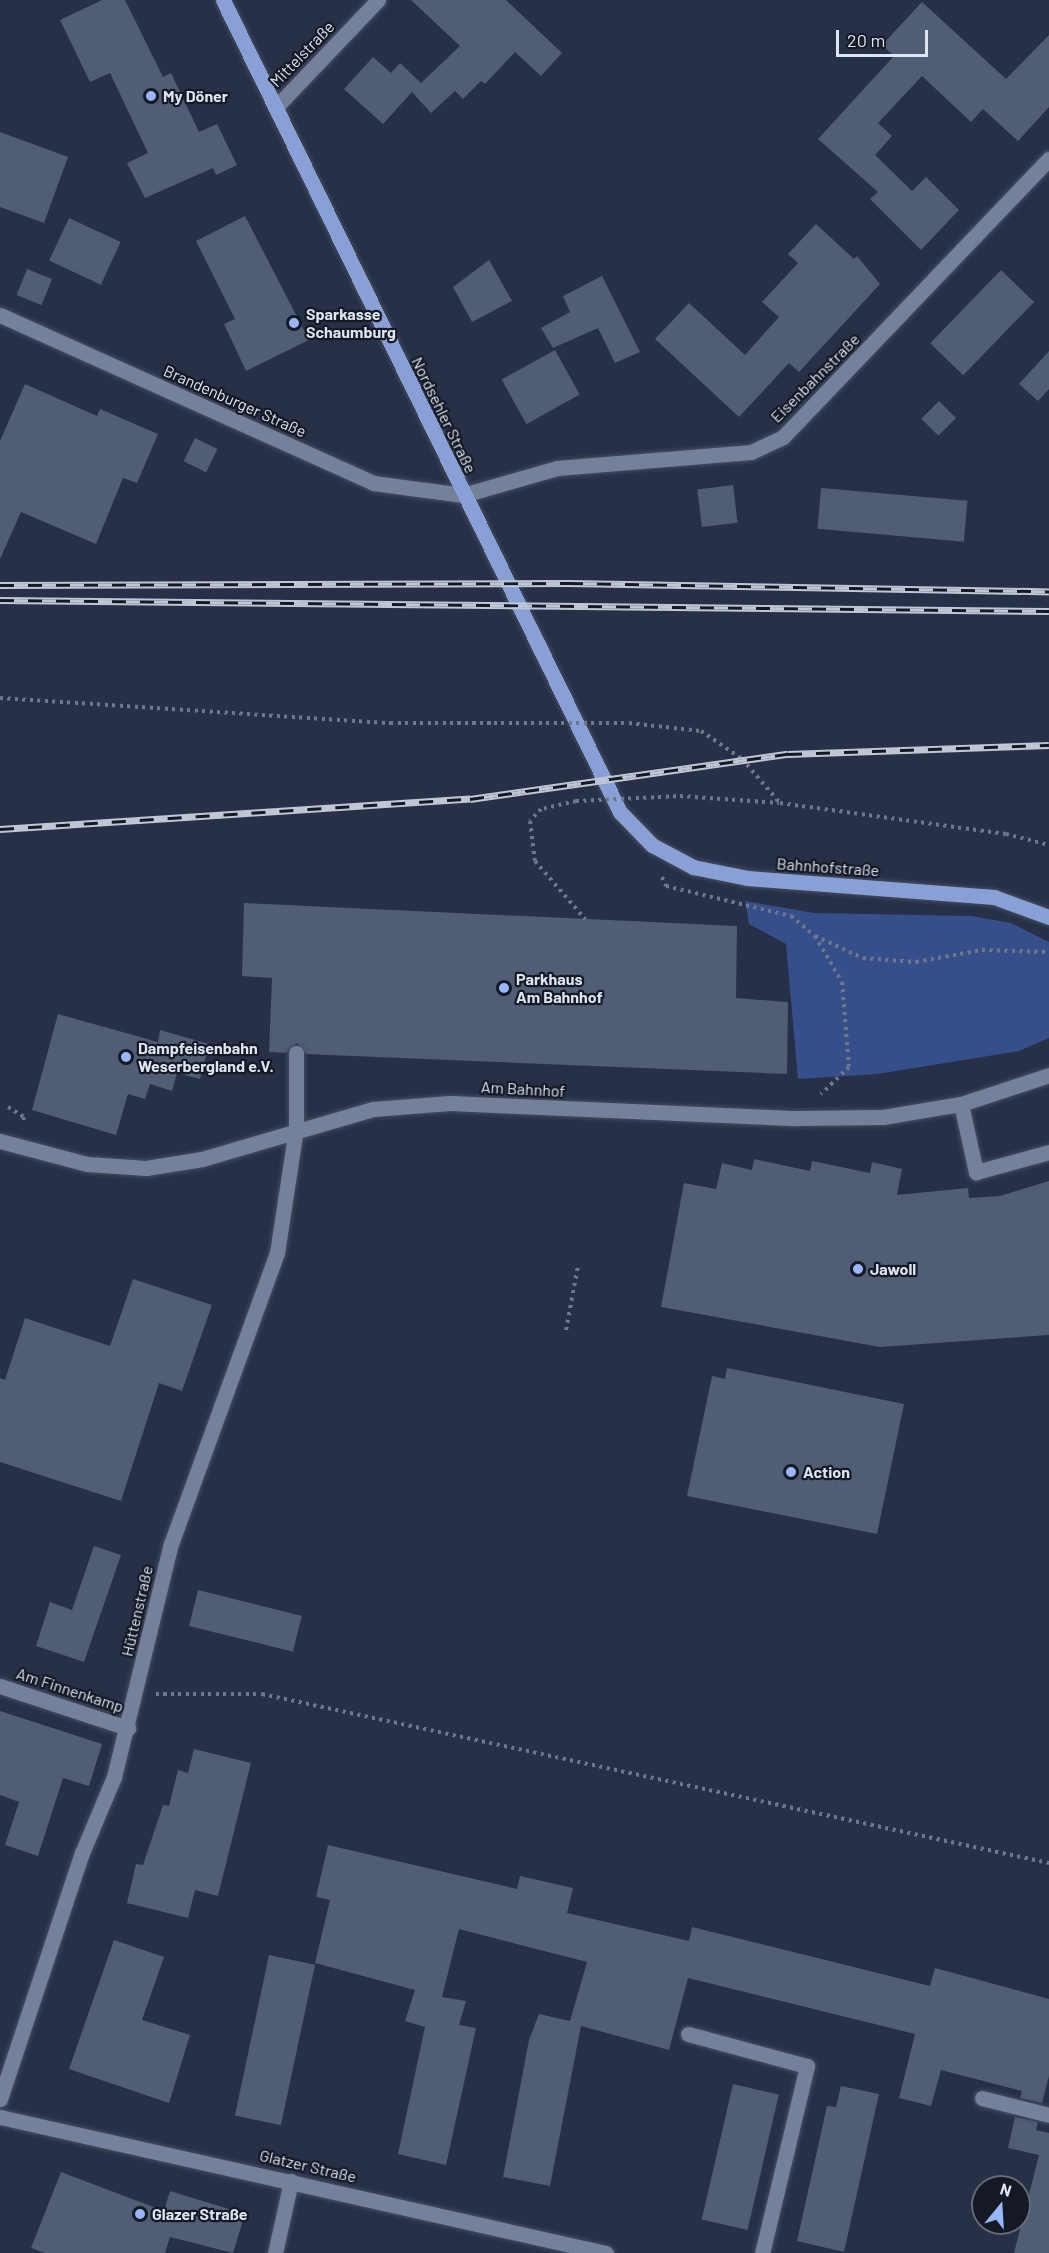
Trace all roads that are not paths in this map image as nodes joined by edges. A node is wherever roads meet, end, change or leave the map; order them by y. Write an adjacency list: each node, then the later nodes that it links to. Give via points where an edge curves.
1 (223, 0): 3 (main road, Nordsehler Straße)
2 (378, 0): 3 (street, Mittelstraße)
3 (276, 107): 6 (main road, Nordsehler Straße)
4 (1049, 159): 6 (street, Eisenbahnstraße, via 783,437 751,452 557,468)
5 (0, 315): 6 (street, Brandenburger Straße, via 373,483)
6 (463, 495): 7 (main road, Nordsehler Straße)
7 (620, 812): 8 (main road, Bahnhofstraße, via 651,845 693,867 747,878 994,897)
8 (1049, 917)
9 (296, 1053): 12 (street, Hüttenstraße)
10 (1049, 1075): 11 (street, Am Bahnhof)
11 (961, 1104): 12 (street, Am Bahnhof, via 883,1117 797,1118 450,1103 373,1109); 14 (street, via 976,1173)
12 (296, 1129): 13 (street, Am Bahnhof, via 202,1159 146,1168 87,1164); 16 (street, Hüttenstraße, via 277,1253 171,1544)
13 (0, 1141)
14 (1049, 1152)
15 (0, 1686): 16 (street, Am Finnenkamp)
16 (128, 1728): 19 (street, Hüttenstraße)
17 (688, 2034): 26 (street, via 807,2066)
18 (982, 2098): 20 (street)
19 (0, 2099)
20 (1049, 2115)
21 (0, 2117): 22 (street, Glatzer Straße)
22 (291, 2181): 23 (street, Glatzer Straße); 24 (street)
23 (568, 2249): 25 (street, Glatzer Straße)
24 (275, 2253)
25 (606, 2253)
26 (762, 2253)

